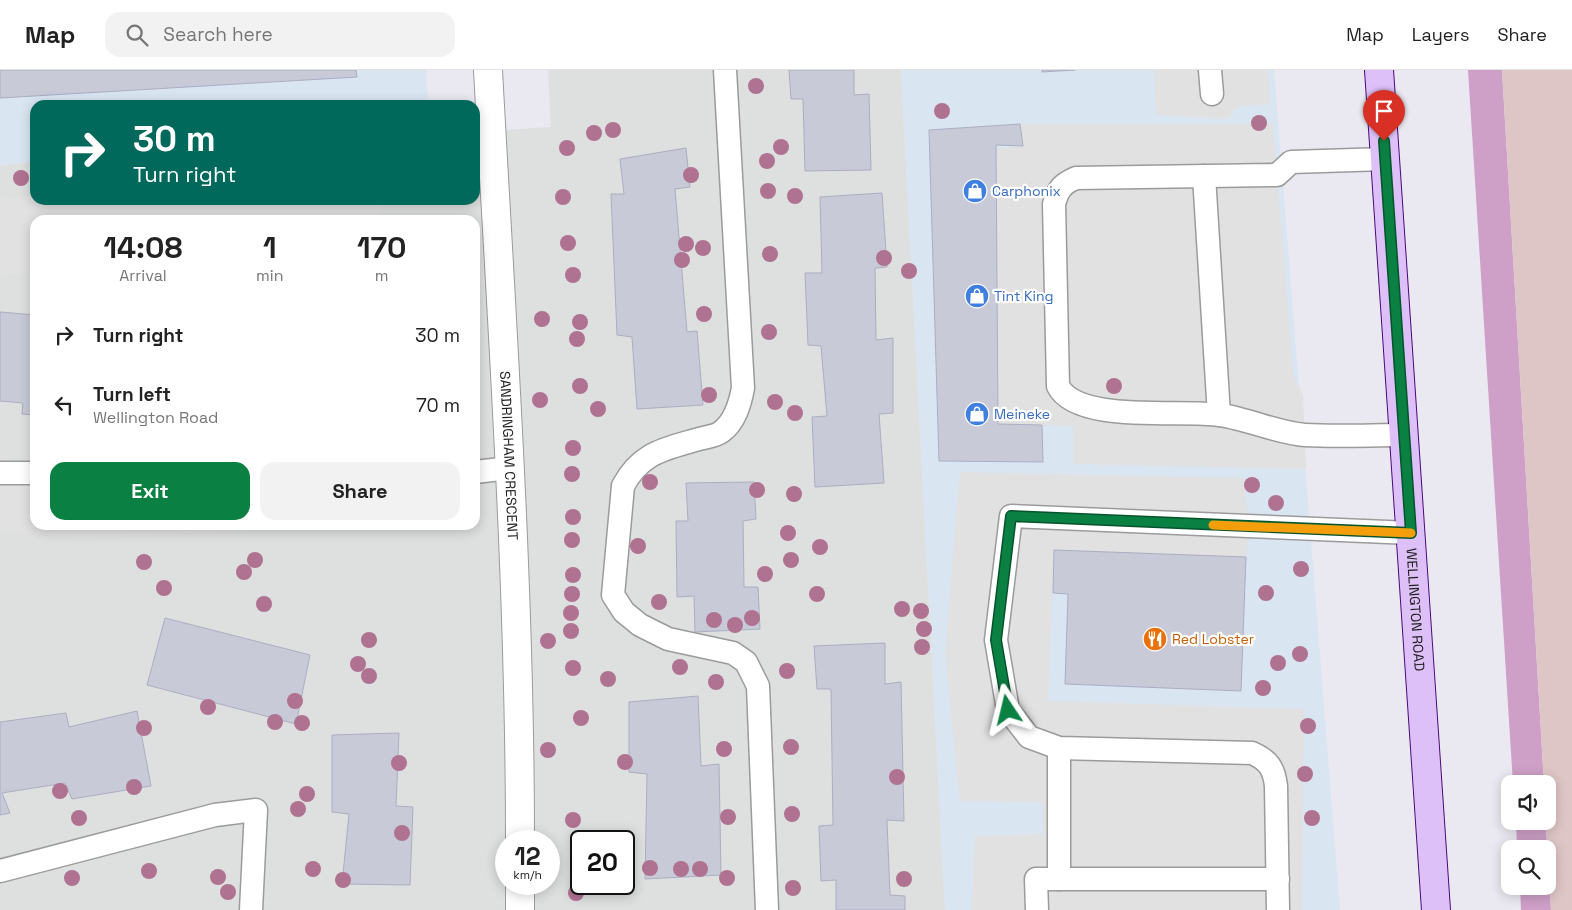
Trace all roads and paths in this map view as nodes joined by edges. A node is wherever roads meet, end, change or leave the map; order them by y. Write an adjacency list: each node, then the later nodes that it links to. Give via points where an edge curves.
1 (488, 70): 10 (street, SANDRINGHAM CRESCENT)
2 (725, 70): 23 (lane, via 743,388 732,420 720,433 658,451 643,459 631,472 624,486 613,595 624,612 640,625 668,639 733,653 746,662 753,673 758,686)
3 (1210, 70): 5 (lane)
4 (1379, 70): 6 (main road, WELLINGTON ROAD)
5 (1212, 94)
6 (1385, 159): 7 (lane, via 1291,162 1277,175); 9 (main road, WELLINGTON ROAD)
7 (1204, 176): 8 (lane); 8 (lane, via 1076,178 1064,183 1057,191 1054,204 1058,386 1067,397 1085,406 1106,410)
8 (1220, 415): 9 (lane, via 1305,435)
9 (1404, 435): 14 (main road, WELLINGTON ROAD)
10 (510, 468): 11 (lane); 16 (street, SANDRINGHAM CRESCENT, via 520,709)
11 (480, 471)
12 (0, 473): 13 (lane)
13 (30, 473)
14 (1411, 533): 15 (lane, via 1011,516 996,640 1008,710 1029,737); 26 (main road, WELLINGTON ROAD)
15 (1059, 748): 18 (lane); 19 (lane, via 1252,753 1262,758 1274,772 1276,786)
16 (520, 830)
17 (0, 871): 21 (lane, via 215,815 256,810)
18 (1059, 879): 19 (lane); 24 (lane, via 1036,880)
19 (1278, 879): 25 (lane)
20 (520, 895): 22 (street)
21 (251, 910)
22 (520, 910)
23 (767, 910)
24 (1036, 910)
25 (1278, 910)
26 (1436, 910)

